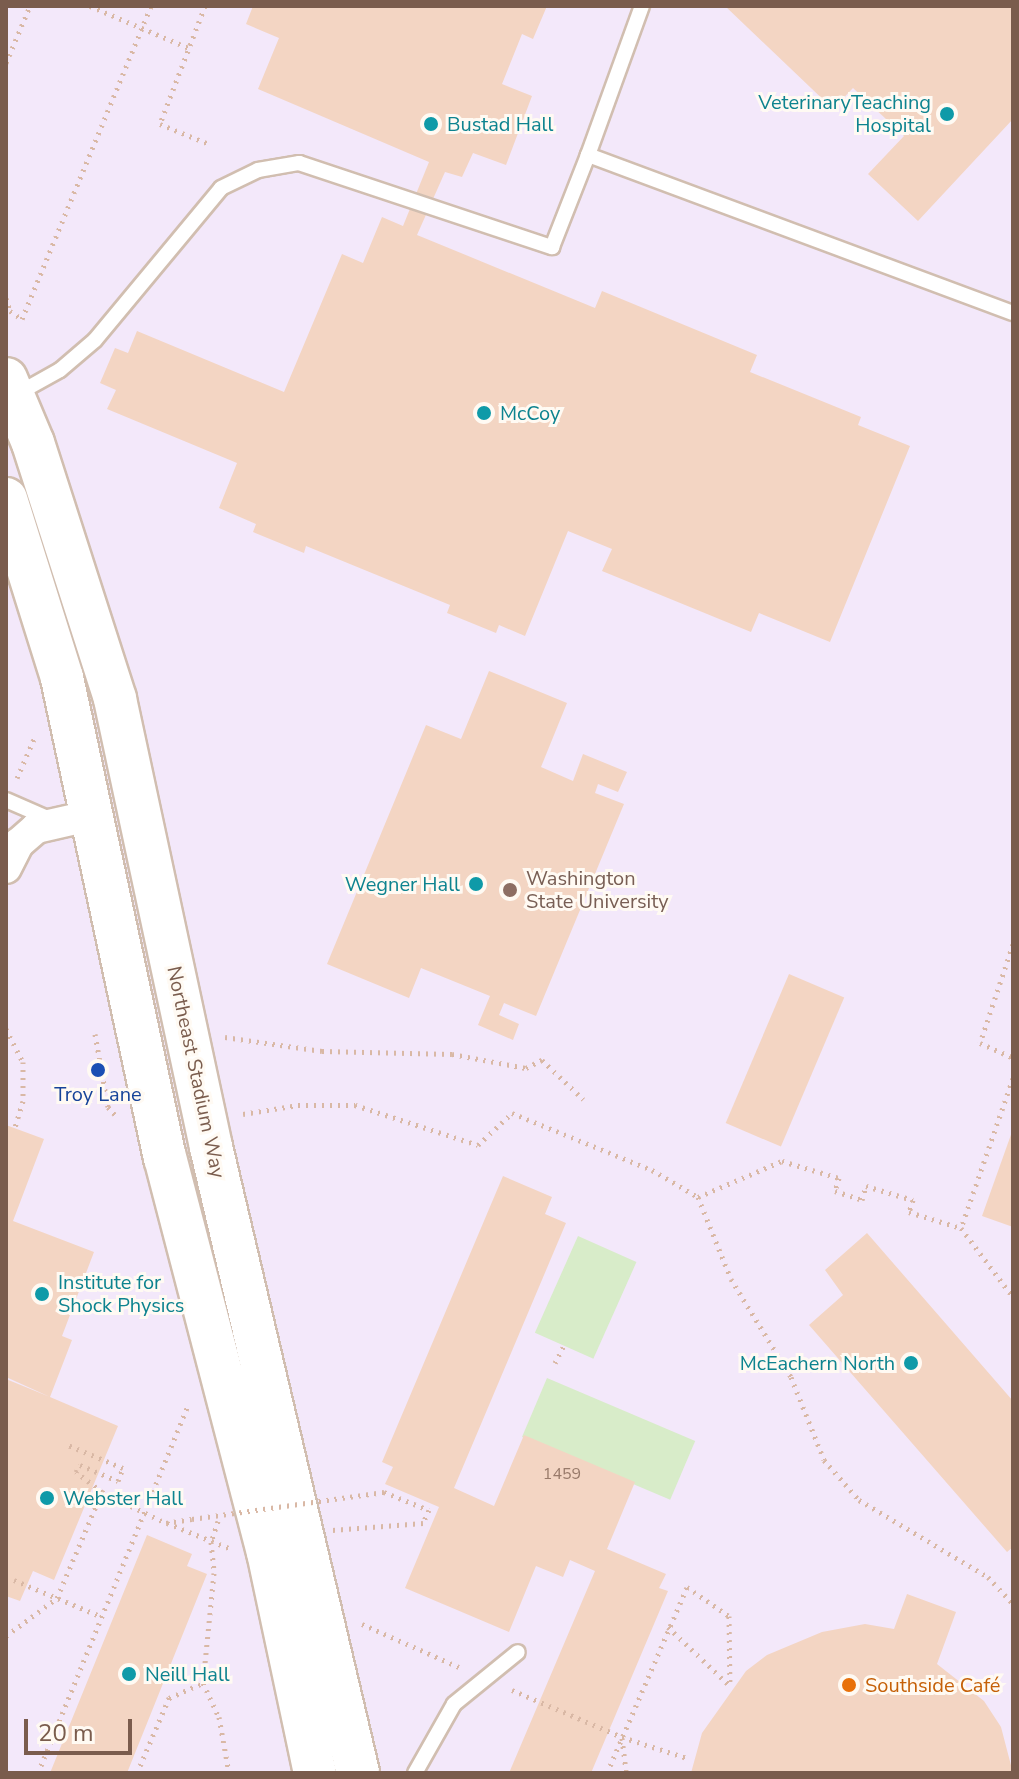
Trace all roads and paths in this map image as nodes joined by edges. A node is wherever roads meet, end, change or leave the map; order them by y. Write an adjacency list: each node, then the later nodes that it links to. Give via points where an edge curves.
1 (30, 6): 8 (path)
2 (90, 6): 6 (path)
3 (151, 6): 6 (path)
4 (205, 6): 7 (path)
5 (642, 6): 10 (lane)
6 (141, 28): 7 (path); 11 (path, via 22,319 10,311)
7 (189, 48): 9 (path, via 160,124)
8 (6, 63)
9 (209, 144)
10 (588, 155): 12 (lane); 13 (lane, via 552,247 299,163 258,170 221,188 95,340 60,370)
11 (6, 298)
12 (1013, 313)
13 (8, 391): 57 (main road, Northeast Stadium Way, via 38,457 115,699 211,1147)
14 (6, 499): 17 (main road, via 62,678)
15 (38, 729): 16 (path)
16 (7, 801): 17 (lane)
17 (73, 818): 18 (street, via 19,843); 56 (main road, via 268,1552)
18 (6, 868)
19 (1013, 944): 23 (path, via 980,1043)
20 (92, 1017): 27 (path, via 108,1107)
21 (6, 1029): 28 (path, via 23,1062 23,1101)
22 (216, 1035): 25 (path, via 322,1051 452,1054 526,1068 542,1060)
23 (1013, 1058)
24 (1013, 1078): 30 (path)
25 (583, 1099)
26 (234, 1115): 29 (path, via 298,1105 355,1105 478,1145 512,1113 652,1170)
27 (123, 1123)
28 (15, 1128)
29 (698, 1197): 30 (path, via 782,1161 839,1178 835,1191 862,1200 866,1186 913,1200 909,1212); 45 (path, via 731,1279 791,1377 824,1460 859,1500 988,1577)
30 (961, 1228): 31 (path)
31 (1013, 1297)
32 (564, 1345): 33 (path)
33 (555, 1363)
34 (195, 1389): 38 (path)
35 (68, 1445): 36 (path, via 123,1468 118,1481 80,1465 76,1472)
36 (102, 1492): 38 (path); 44 (path)
37 (220, 1503): 41 (path)
38 (141, 1510): 39 (path); 46 (path)
39 (166, 1523): 40 (path, bridge, via 384,1492 429,1510 423,1523); 41 (path)
40 (332, 1530)
41 (211, 1542): 42 (path); 50 (path, via 214,1573)
42 (242, 1552)
43 (14, 1580): 44 (path)
44 (57, 1598): 46 (path); 48 (path)
45 (1013, 1604)
46 (100, 1616): 53 (path)
47 (668, 1627): 47 (path, via 687,1587 729,1616 730,1686); 51 (path)
48 (6, 1636)
49 (518, 1652): 58 (lane, via 454,1704)
50 (203, 1683): 54 (path, via 169,1698); 55 (path, via 219,1717)
51 (622, 1737): 52 (path); 59 (path); 60 (path)
52 (690, 1759)
53 (38, 1773)
54 (137, 1773)
55 (229, 1773)
56 (315, 1773)
57 (358, 1773)
58 (415, 1773)
59 (607, 1773)
60 (626, 1773)

